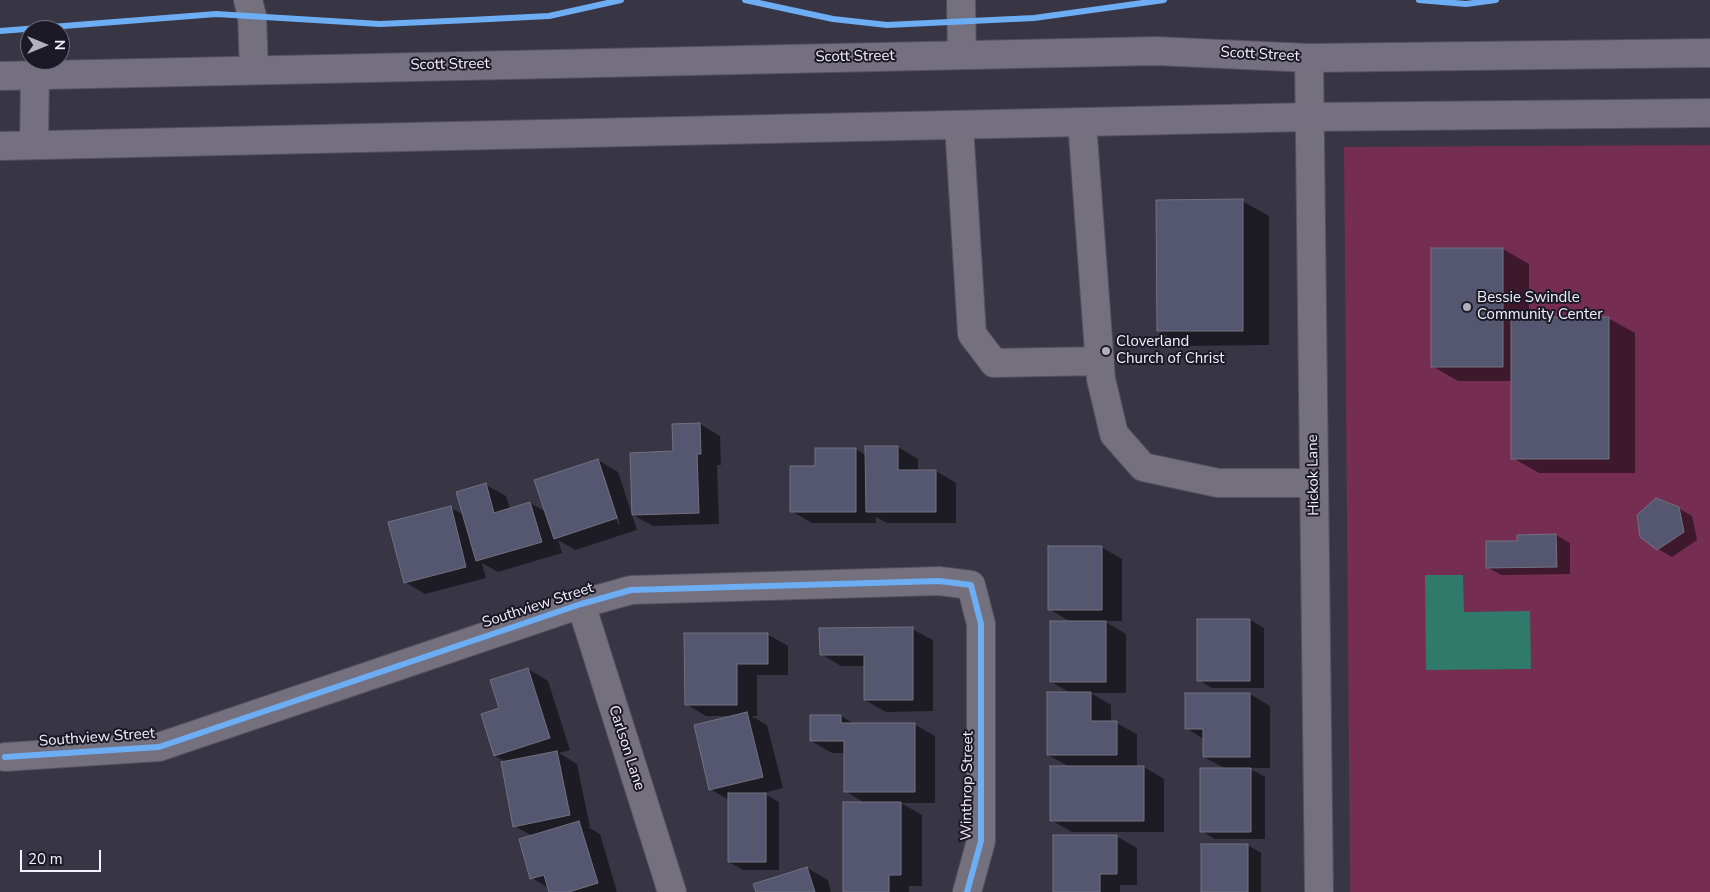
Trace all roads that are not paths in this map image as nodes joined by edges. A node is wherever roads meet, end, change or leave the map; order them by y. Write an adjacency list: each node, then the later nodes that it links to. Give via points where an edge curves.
1 (248, 0): 6 (street, via 252,16)
2 (961, 0): 4 (street)
3 (1710, 53): 5 (main road, Scott Street)
4 (962, 55): 5 (main road, Scott Street, via 1156,51); 6 (main road, Scott Street)
5 (1310, 58): 10 (street, Hickok Lane)
6 (254, 70): 7 (main road, Scott Street)
7 (35, 75): 8 (main road, Scott Street); 13 (main road)
8 (0, 76)
9 (1710, 113): 10 (main road)
10 (1310, 117): 11 (main road); 16 (street, Hickok Lane)
11 (1082, 122): 12 (main road); 15 (street)
12 (959, 125): 13 (main road); 15 (street, via 972,334 994,362)
13 (34, 145): 14 (main road)
14 (0, 146)
15 (1100, 361): 16 (street, via 1114,434 1143,467 1218,482)
16 (1314, 483): 22 (street, Hickok Lane)
17 (581, 604): 18 (street, Southview Street, via 631,590 939,581 971,585 981,624); 19 (street, Southview Street, via 159,747); 20 (street, Carlson Lane)
18 (981, 708): 21 (street, Winthrop Street, via 981,841)
19 (5, 757)
20 (672, 892)
21 (967, 892)
22 (1319, 892)

